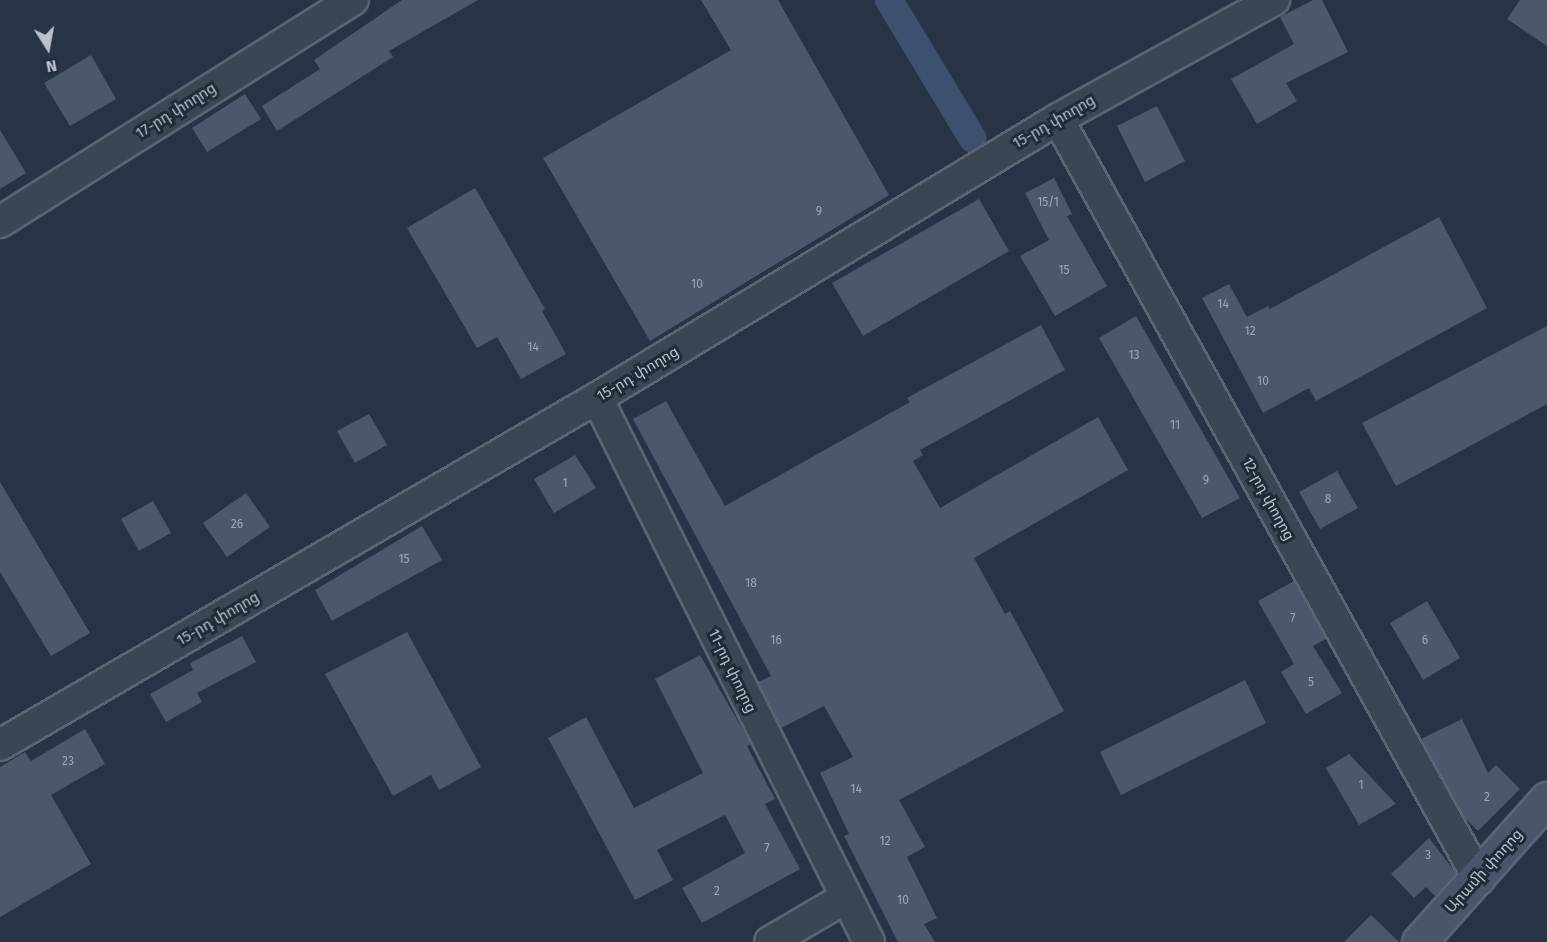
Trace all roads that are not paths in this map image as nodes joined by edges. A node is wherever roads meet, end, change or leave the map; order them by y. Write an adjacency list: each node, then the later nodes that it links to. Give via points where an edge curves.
1 (352, 0): 4 (street, 17-րդ փողոց)
2 (1274, 0): 3 (street, 15-րդ փողոց)
3 (1058, 119): 5 (street, 15-րդ փողոց); 8 (street, 12-րդ փողոց)
4 (0, 222)
5 (597, 399): 6 (street, 15-րդ փողոց); 9 (street, 11-րդ փողոց)
6 (0, 745)
7 (1547, 799): 8 (main road, Արամի փողոց)
8 (1479, 879): 12 (main road, Արամի փողոց)
9 (845, 898): 10 (street); 11 (street, 11-րդ փողոց)
10 (770, 942)
11 (869, 942)
12 (1419, 942)

